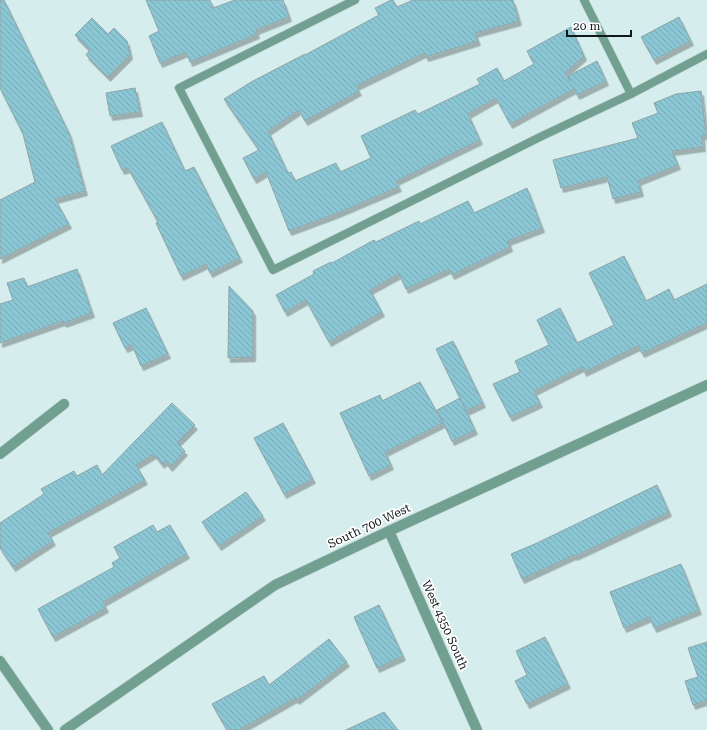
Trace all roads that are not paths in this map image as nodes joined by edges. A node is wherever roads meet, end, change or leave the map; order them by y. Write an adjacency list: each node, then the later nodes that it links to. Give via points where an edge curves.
1 (355, 0): 4 (lane, via 179,88 273,270)
2 (584, 0): 4 (lane)
3 (707, 54): 4 (lane)
4 (631, 94)
5 (707, 385): 8 (street, South 700 West)
6 (64, 404): 7 (street)
7 (0, 454)
8 (389, 531): 11 (street, South 700 West, via 275,585); 12 (street, West 4350 South)
9 (0, 661): 10 (street)
10 (48, 730)
11 (65, 730)
12 (477, 730)

